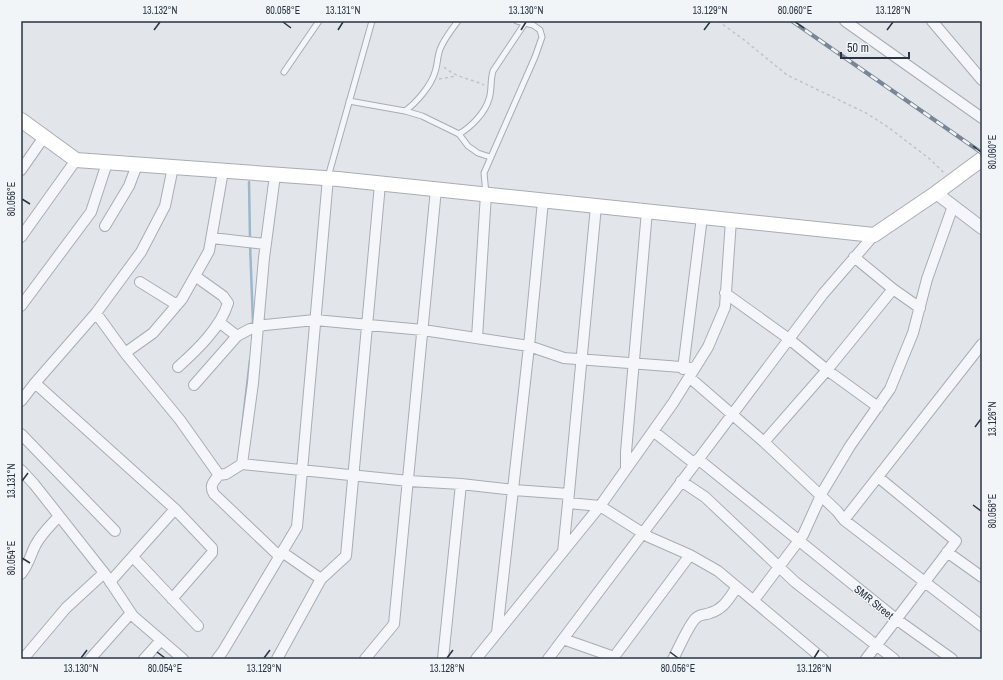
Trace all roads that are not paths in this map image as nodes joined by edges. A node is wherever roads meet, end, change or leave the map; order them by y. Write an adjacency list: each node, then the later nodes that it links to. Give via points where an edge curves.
1 (319, 21): 8 (lane)
2 (372, 21): 10 (lane)
3 (458, 21): 11 (lane, via 440,48 432,79 416,103)
4 (517, 21): 7 (lane)
5 (845, 21): 12 (street)
6 (932, 21): 9 (street)
7 (525, 23): 14 (lane, via 493,71 490,98 485,108 467,130); 16 (lane, via 540,30 542,37)
8 (284, 72)
9 (982, 80)
10 (349, 101): 11 (lane); 25 (lane)
11 (405, 111): 14 (lane, via 422,116)
12 (982, 118)
13 (21, 120): 15 (main road)
14 (459, 134): 16 (lane, via 468,146)
15 (44, 137): 18 (main road); 22 (street)
16 (490, 157): 29 (lane, via 484,172)
17 (982, 159): 28 (main road)
18 (76, 160): 19 (main road); 39 (street)
19 (107, 163): 20 (main road); 48 (street, via 91,212)
20 (138, 165): 21 (main road); 36 (street, via 129,186)
21 (173, 167): 23 (main road); 50 (street, via 165,206 141,252)
22 (21, 170)
23 (223, 171): 24 (main road); 40 (street)
24 (275, 175): 25 (main road); 41 (street)
25 (328, 178): 26 (main road); 51 (street)
26 (380, 184): 27 (main road); 53 (street)
27 (436, 189): 29 (main road); 55 (street)
28 (936, 193): 32 (street); 38 (main road)
29 (486, 194): 30 (main road); 57 (street)
30 (543, 200): 31 (main road); 60 (street)
31 (596, 206): 33 (main road); 62 (street)
32 (953, 206): 37 (street); 49 (street, via 927,279)
33 (647, 211): 34 (main road); 63 (street)
34 (702, 217): 35 (main road); 66 (street)
35 (731, 220): 38 (main road); 46 (street)
36 (105, 226)
37 (982, 228)
38 (874, 235): 42 (street)
39 (21, 237)
40 (212, 238): 41 (street); 43 (street, via 209,251)
41 (261, 244): 54 (street)
42 (854, 257): 45 (street); 58 (street)
43 (195, 276): 47 (street); 52 (street, via 227,300 227,308)
44 (140, 282): 47 (street)
45 (894, 289): 49 (street); 65 (street)
46 (725, 293): 58 (street); 66 (street, via 724,307 708,347)
47 (177, 305): 61 (street, via 153,333)
48 (21, 306)
49 (920, 308): 70 (street, via 890,389)
50 (96, 313): 61 (street); 67 (street)
51 (315, 320): 53 (street); 54 (street); 79 (street)
52 (219, 322): 56 (street); 64 (street, via 199,347)
53 (367, 325): 55 (street); 80 (street)
54 (258, 326): 56 (street); 76 (street)
55 (423, 330): 57 (street); 83 (street)
56 (237, 336): 68 (street)
57 (477, 338): 60 (street)
58 (789, 339): 65 (street); 71 (street)
59 (982, 344): 82 (street)
60 (529, 346): 62 (street, via 564,358); 86 (street)
61 (125, 352): 81 (street, via 180,420)
62 (582, 359): 63 (street); 88 (street)
63 (634, 363): 66 (street); 77 (street)
64 (178, 367)
65 (827, 370): 70 (street); 74 (street)
66 (689, 371): 71 (street); 72 (street, via 673,403)
67 (35, 383): 69 (street); 90 (street)
68 (194, 385)
69 (21, 401)
70 (878, 407): 87 (street, via 850,446)
71 (732, 414): 74 (street); 75 (street)
72 (653, 431): 75 (street, SMR Street); 77 (street)
73 (21, 434): 93 (street)
74 (764, 442): 87 (street)
75 (696, 462): 84 (street); 95 (street, SMR Street)
76 (242, 464): 79 (street); 81 (street)
77 (626, 469): 89 (street)
78 (21, 470): 91 (street)
79 (302, 470): 80 (street); 98 (street, via 297,526)
80 (352, 475): 83 (street); 105 (street, via 346,556)
81 (219, 476): 98 (street, via 211,486 214,494)
82 (878, 477): 92 (street); 97 (street, via 956,540)
83 (409, 481): 85 (street); 126 (street, via 394,624)
84 (681, 482): 94 (street); 101 (street, via 704,497)
85 (461, 484): 86 (street); 127 (street)
86 (514, 490): 88 (street); 115 (street)
87 (820, 496): 92 (street); 95 (street)
88 (569, 499): 89 (street); 96 (street)
89 (600, 506): 94 (street); 96 (street)
90 (175, 509): 100 (street); 109 (street, via 213,549)
91 (59, 516): 102 (street); 103 (street, via 38,540 29,563)
92 (844, 520): 107 (street)
93 (115, 531)
94 (642, 532): 99 (street); 116 (street)
95 (799, 541): 101 (street); 112 (street, SMR Street)
96 (563, 552): 115 (street)
97 (947, 552): 104 (street); 107 (street)
98 (281, 554): 105 (street); 124 (street)
99 (690, 555): 108 (street, via 718,571); 119 (street)
100 (133, 557): 106 (street); 109 (street)
101 (778, 567): 110 (street); 118 (street)
102 (104, 572): 106 (street); 120 (street, via 66,608)
103 (21, 574)
104 (982, 577)
105 (321, 579): 125 (street)
106 (110, 582): 111 (street)
107 (924, 582): 112 (street); 114 (street)
108 (737, 587): 110 (street); 130 (street, via 725,605 694,619)
109 (172, 599): 113 (street)
110 (754, 600): 131 (street)
111 (131, 612): 117 (street); 121 (street)
112 (896, 619): 118 (street); 134 (street, SMR Street)
113 (198, 626)
114 (982, 626)
115 (497, 633): 128 (street)
116 (563, 639): 119 (street); 129 (street)
117 (161, 640): 122 (street); 123 (street)
118 (877, 645): 132 (street); 133 (street)
119 (613, 658)
120 (22, 659)
121 (90, 659)
122 (144, 659)
123 (184, 659)
124 (217, 659)
125 (277, 659)
126 (365, 659)
127 (443, 659)
128 (476, 659)
129 (548, 659)
130 (673, 659)
131 (823, 659)
132 (866, 659)
133 (894, 659)
134 (952, 659)

